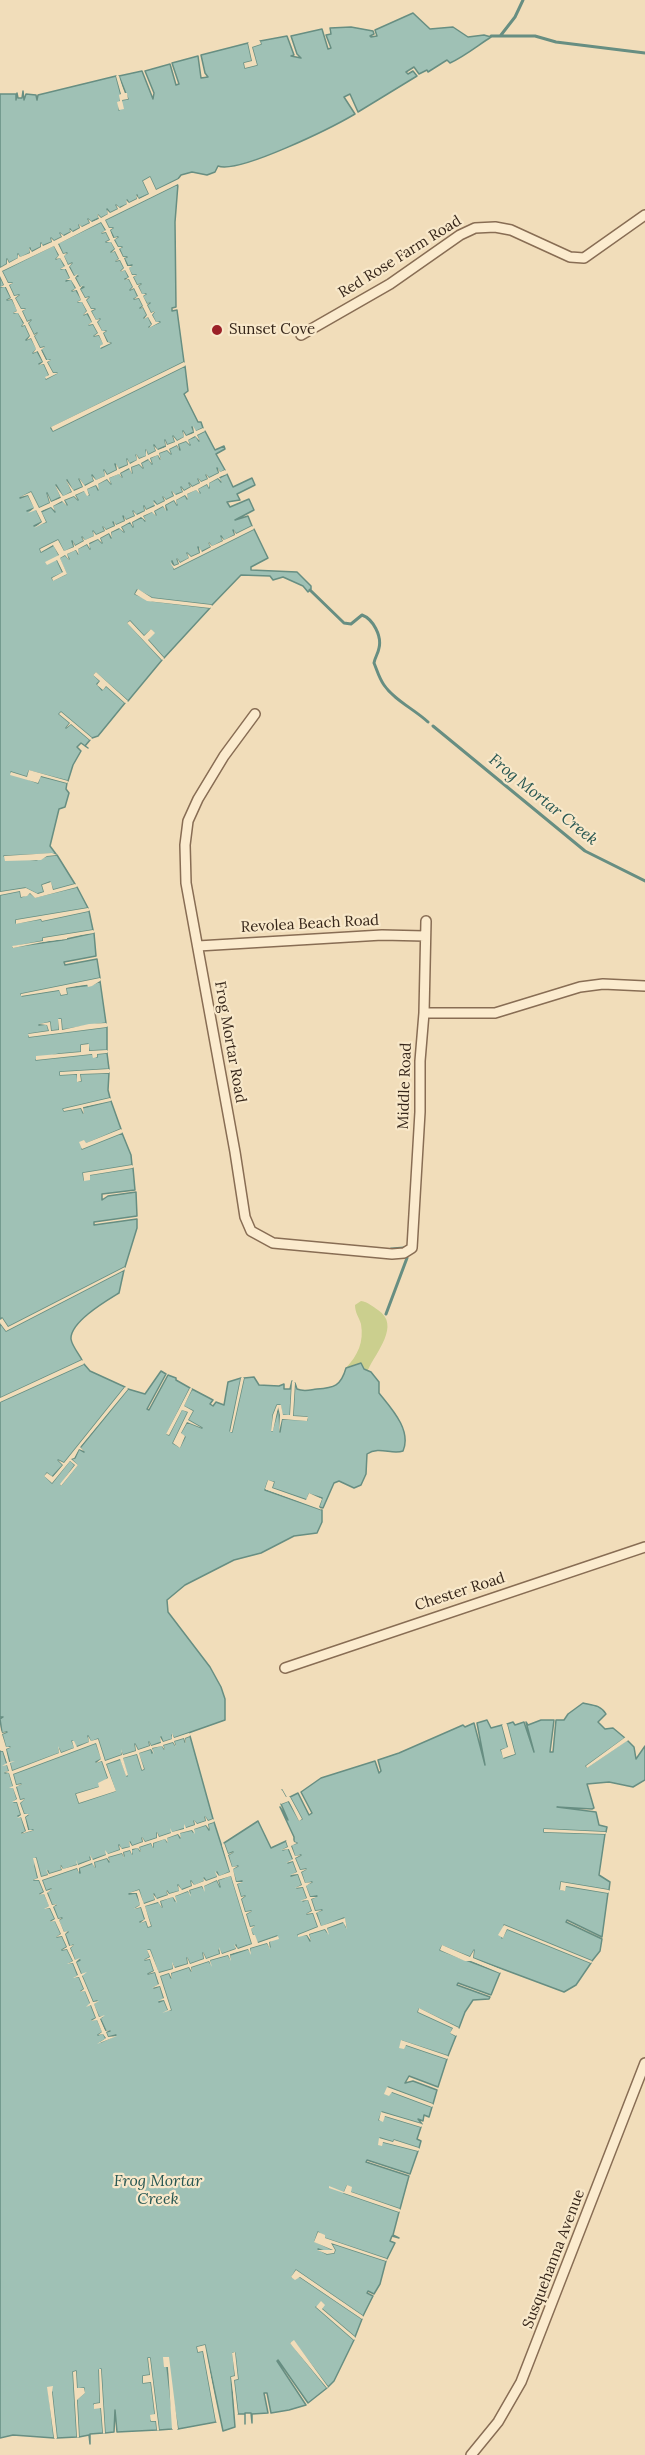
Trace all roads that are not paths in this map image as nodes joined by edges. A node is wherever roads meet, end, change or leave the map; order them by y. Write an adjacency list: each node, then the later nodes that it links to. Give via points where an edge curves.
1 (645, 215): 2 (street, Red Rose Farm Road, via 584,258 570,257 511,230 475,228 390,284)
2 (301, 335)
3 (255, 714): 6 (street, Frog Mortar Road, via 206,784 188,821 185,868)
4 (426, 921): 5 (street, Middle Road)
5 (425, 936): 6 (street, Revolea Beach Road); 8 (street, Middle Road)
6 (198, 946): 9 (street, Frog Mortar Road, via 244,1217 251,1231 281,1244 392,1254)
7 (645, 986): 8 (street, via 580,987 495,1013)
8 (424, 1013): 9 (street, Middle Road, via 414,1244)
9 (409, 1251)
10 (645, 1547): 11 (street, Chester Road)
11 (285, 1668)
12 (645, 2063): 13 (street, Susquehanna Avenue, via 521,2382 498,2422)
13 (471, 2455)

